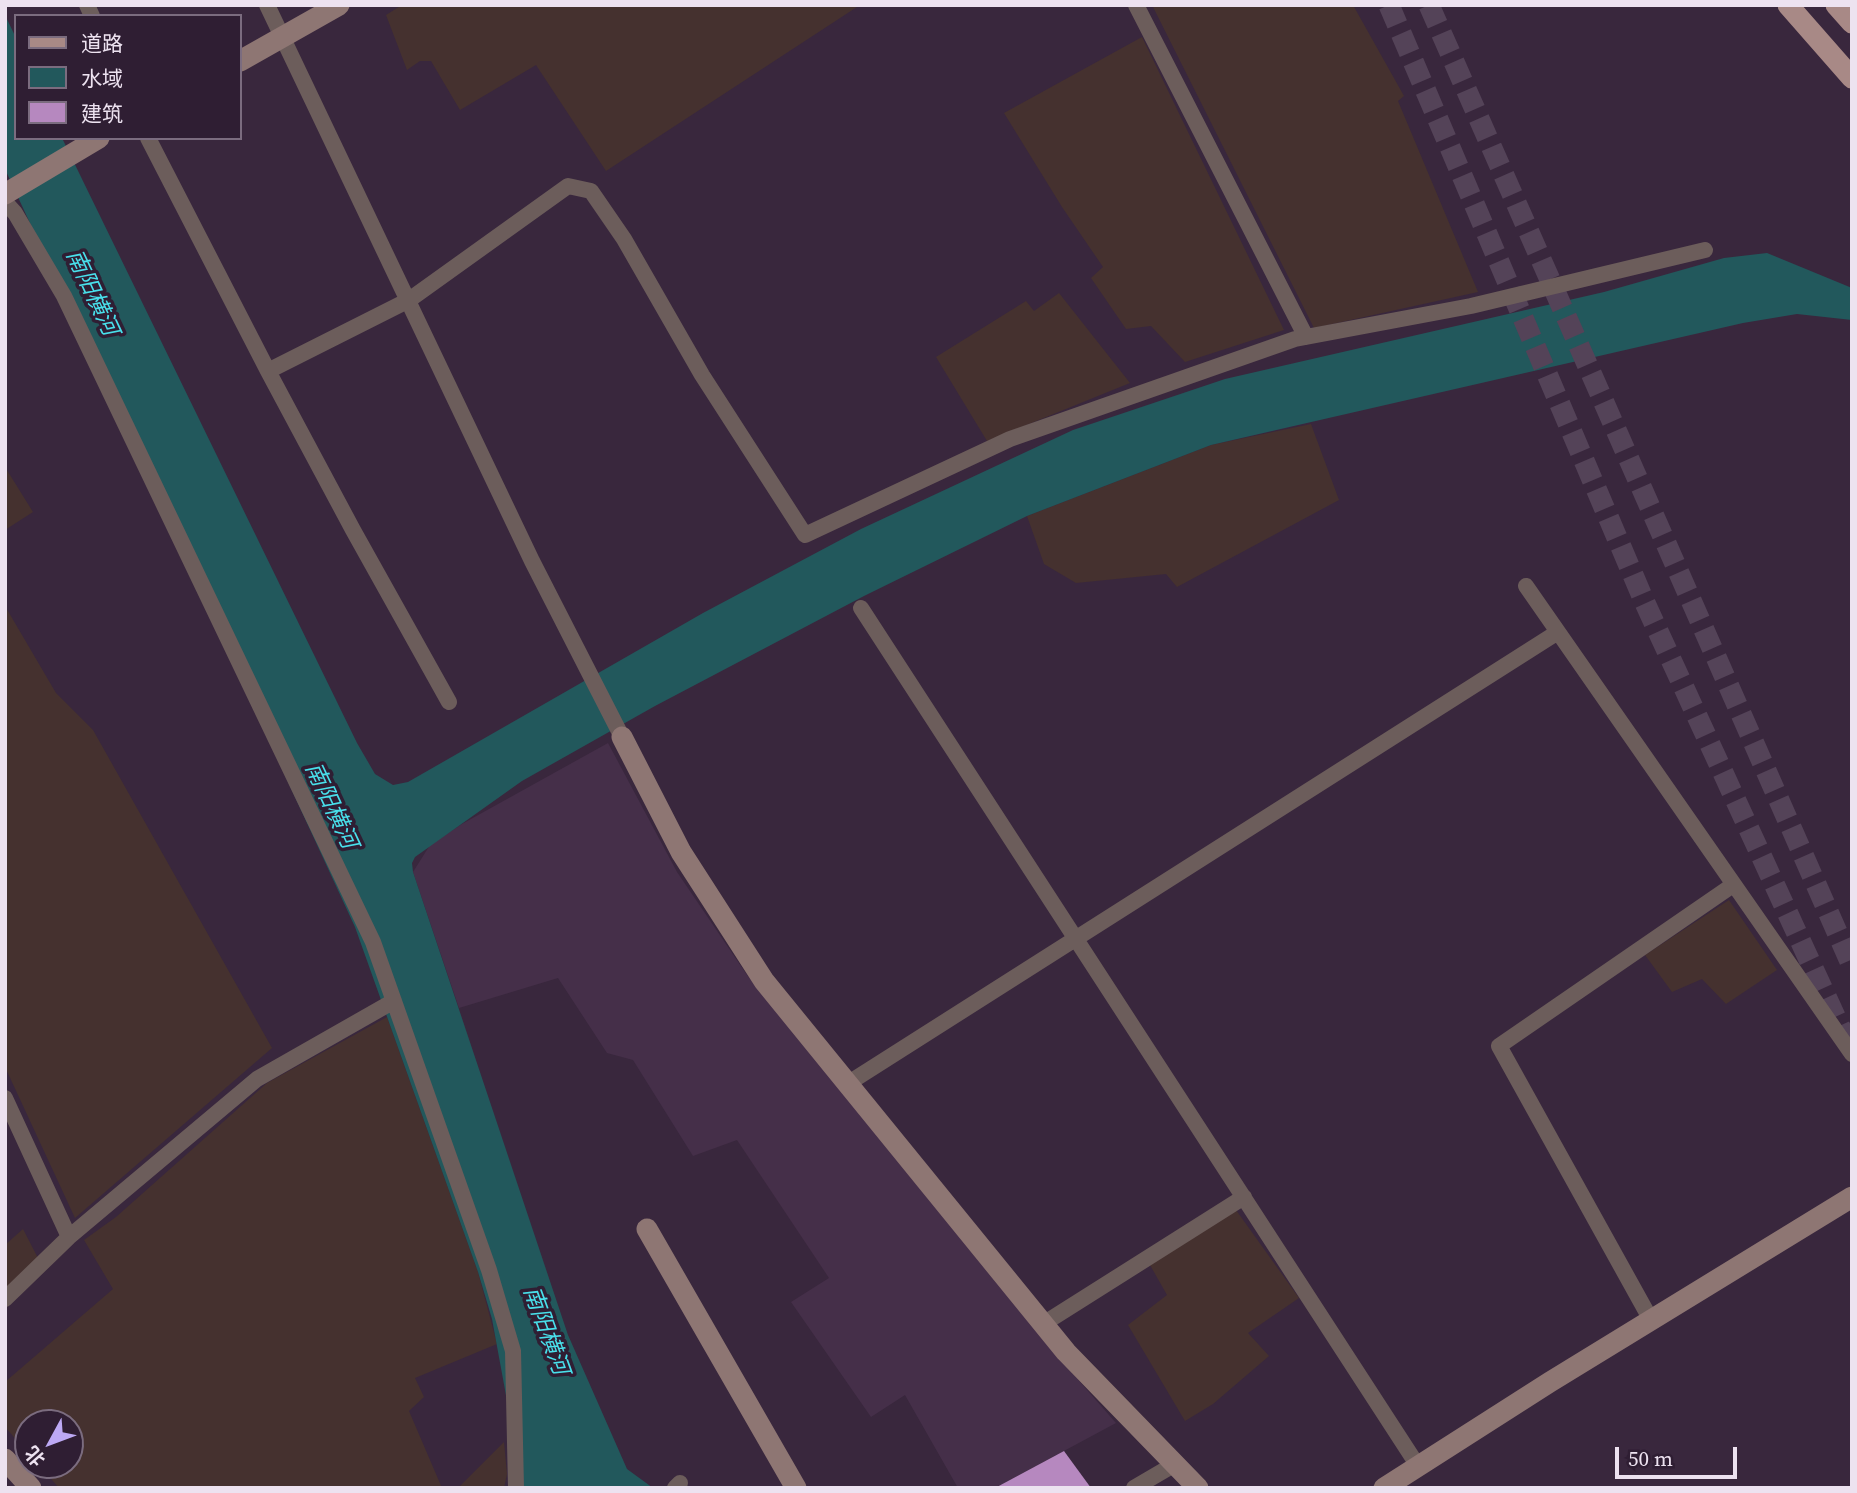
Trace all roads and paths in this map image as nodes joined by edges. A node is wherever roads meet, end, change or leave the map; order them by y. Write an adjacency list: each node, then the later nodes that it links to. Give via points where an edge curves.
1 (267, 5): 7 (street)
2 (339, 5): 7 (street)
3 (1136, 5): 15 (street)
4 (1788, 5): 9 (main road)
5 (1836, 5): 6 (main road)
6 (1852, 23)
7 (281, 38): 8 (street); 14 (street)
8 (242, 60)
9 (1852, 78)
10 (95, 140): 12 (street)
11 (149, 140): 16 (street)
12 (7, 195): 24 (street, via 64,296 373,942)
13 (1705, 250): 15 (street, via 1471,306)
14 (409, 300): 15 (street, via 568,186 591,191 624,239 702,376 806,535 1010,439); 16 (street); 21 (street, via 532,561)
15 (1306, 337)
16 (268, 371): 20 (street)
17 (1526, 586): 19 (street)
18 (861, 608): 23 (street)
19 (1558, 632): 22 (street); 23 (street)
20 (449, 702)
21 (622, 737): 26 (street, via 681,852 757,969)
22 (1733, 885): 25 (street); 33 (street, via 1499,1046)
23 (1076, 938): 26 (street); 28 (street)
24 (394, 1001): 31 (street, via 257,1079); 39 (street, via 513,1351)
25 (1852, 1054)
26 (847, 1084): 34 (street)
27 (5, 1098): 31 (street)
28 (1244, 1197): 34 (street); 37 (street)
29 (1852, 1197): 33 (street)
30 (647, 1229): 40 (street)
31 (69, 1237): 32 (street)
32 (5, 1299)
33 (1651, 1320): 37 (street)
34 (1043, 1324): 36 (street)
35 (5, 1460): 38 (street)
36 (1175, 1464): 41 (street); 42 (street)
37 (1418, 1466): 43 (street)
38 (31, 1488)
39 (516, 1488)
40 (796, 1488)
41 (1134, 1488)
42 (1198, 1488)
43 (1384, 1488)

